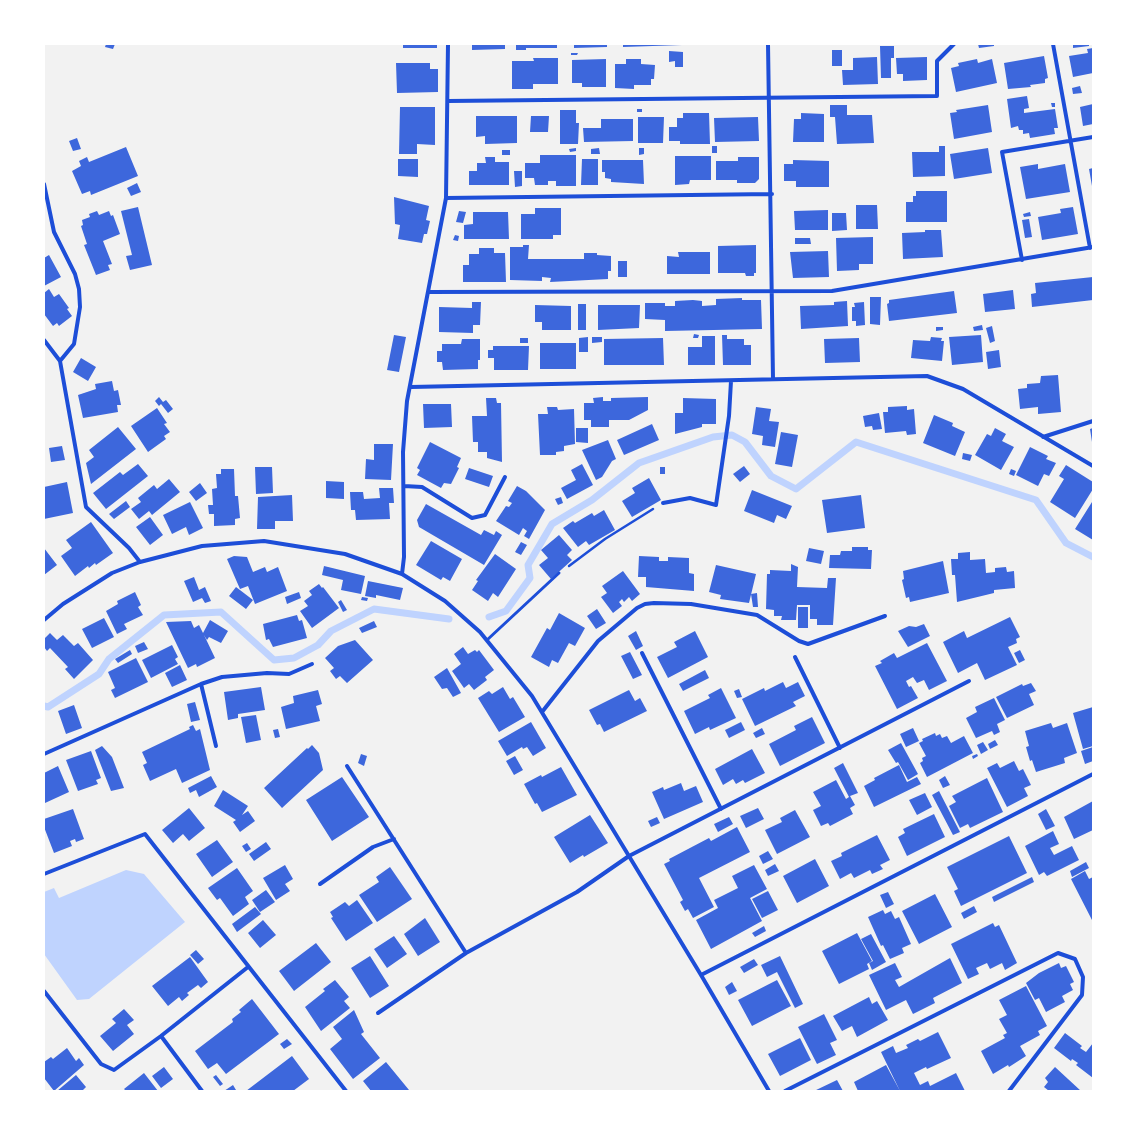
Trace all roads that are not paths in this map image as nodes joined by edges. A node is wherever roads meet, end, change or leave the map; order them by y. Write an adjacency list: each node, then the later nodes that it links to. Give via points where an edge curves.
1 (448, 44): 6 (street)
2 (768, 44): 5 (street)
3 (954, 44): 5 (street, via 937,61 937,96)
4 (1053, 44): 8 (street)
5 (770, 96): 6 (street); 10 (street)
6 (448, 101): 11 (street)
7 (1093, 137): 8 (street)
8 (1071, 141): 12 (street); 13 (street, via 1002,152)
9 (44, 184): 17 (street, via 54,232 75,274 79,289 80,307 74,344)
10 (772, 194): 11 (street); 14 (street)
11 (446, 198): 15 (street)
12 (1091, 248): 13 (street)
13 (1022, 260): 14 (street, via 832,291)
14 (773, 290): 15 (street); 18 (street)
15 (428, 292): 20 (street)
16 (44, 340): 17 (street)
17 (60, 361): 27 (street, via 86,507)
18 (773, 379): 19 (street); 22 (street, via 927,376 963,389)
19 (731, 380): 20 (street); 26 (street, via 729,416 716,505 690,498)
20 (411, 387): 25 (street, via 407,401 403,452)
21 (1093, 421): 22 (street)
22 (1043, 437): 23 (street)
23 (1093, 466)
24 (505, 477): 25 (street, via 485,515 472,518 422,488)
25 (404, 486): 29 (street)
26 (663, 503)
27 (140, 562): 29 (street, via 202,546 264,541 345,554); 31 (street, via 112,573 63,604)
28 (559, 573): 32 (lane)
29 (402, 574): 32 (street, via 445,601)
30 (885, 616): 38 (street, via 808,644 757,615 691,604 645,604 598,640)
31 (44, 620)
32 (487, 640): 38 (street)
33 (642, 653): 44 (street)
34 (795, 657): 40 (street)
35 (312, 664): 37 (street, via 289,674 222,677)
36 (969, 681): 40 (street)
37 (200, 684): 39 (street); 41 (street)
38 (542, 712): 46 (street)
39 (216, 746)
40 (840, 748): 44 (street)
41 (44, 754)
42 (347, 766): 45 (street)
43 (1093, 774): 51 (street)
44 (721, 809): 46 (street)
45 (394, 839): 48 (street, via 373,847); 49 (street)
46 (629, 856): 49 (street, via 577,892); 51 (street)
47 (44, 874): 50 (street, via 145,834)
48 (320, 884)
49 (466, 953): 53 (street)
50 (248, 967): 54 (street); 56 (street)
51 (701, 975): 57 (street)
52 (44, 991): 54 (street, via 101,1064 114,1070)
53 (378, 1013)
54 (161, 1036): 55 (street)
55 (202, 1091)
56 (346, 1091)
57 (769, 1091)
58 (785, 1091): 59 (street, via 1058,953 1074,959 1083,977 1082,995)
59 (1009, 1091)

